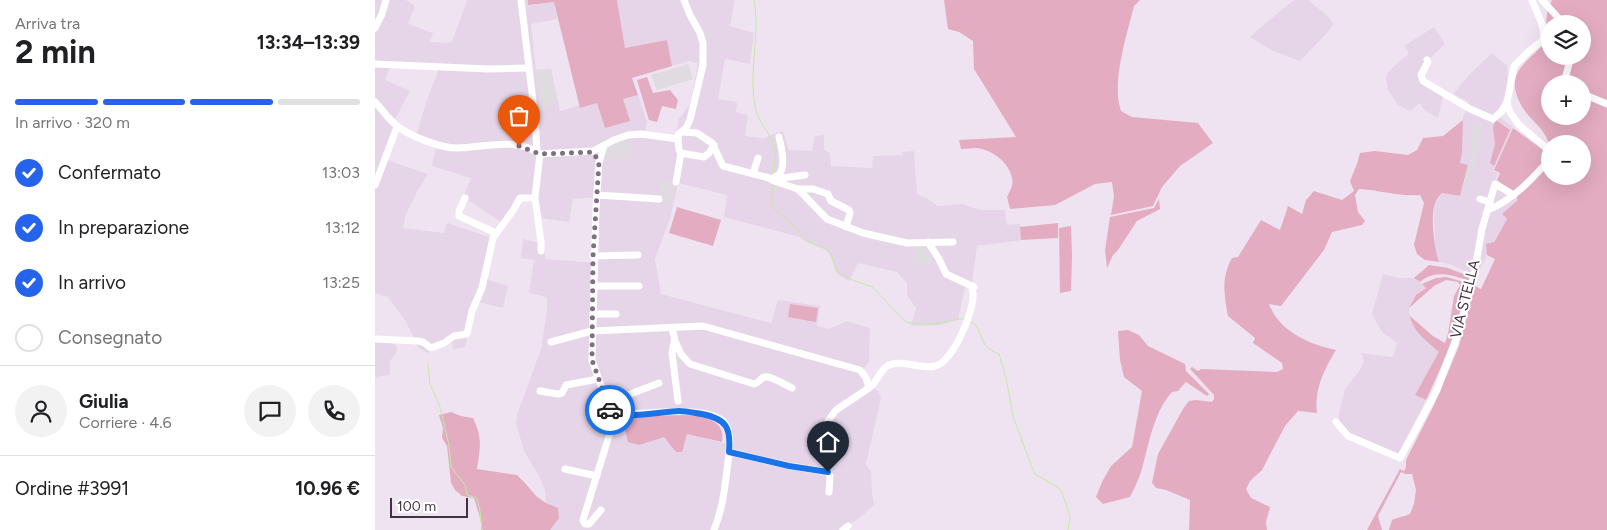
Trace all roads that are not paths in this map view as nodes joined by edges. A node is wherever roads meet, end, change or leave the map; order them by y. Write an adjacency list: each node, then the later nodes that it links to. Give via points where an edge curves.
1 (386, 0): 7 (street)
2 (521, 0): 10 (street)
3 (684, 0): 12 (street, via 703,44)
4 (1532, 0): 15 (street, via 1544,37 1514,66)
5 (1542, 0): 6 (street)
6 (1556, 15)
7 (375, 28)
8 (1427, 60): 15 (street, via 1421,75 1423,81 1463,105 1492,119)
9 (375, 64): 10 (street)
10 (529, 68): 25 (street)
11 (693, 79): 12 (street)
12 (698, 86): 18 (street, via 690,120)
13 (1591, 97): 16 (street)
14 (375, 102): 17 (street)
15 (1507, 103): 20 (street, via 1519,125)
16 (1607, 104)
17 (397, 127): 25 (street, via 444,147 505,144); 28 (street)
18 (679, 135): 21 (street, via 697,133); 22 (street, via 628,135); 24 (street)
19 (779, 136): 32 (street, via 783,157 781,173)
20 (1541, 144)
21 (714, 145): 24 (street, via 704,157); 30 (street, via 723,166)
22 (604, 146): 23 (street); 27 (street)
23 (593, 152): 25 (street); 27 (street)
24 (680, 152): 33 (street)
25 (539, 154): 39 (street)
26 (758, 158): 30 (street)
27 (599, 162): 36 (street)
28 (378, 167): 34 (street)
29 (1541, 168): 37 (street)
30 (753, 174): 32 (street)
31 (805, 175): 32 (street)
32 (772, 179): 35 (street)
33 (676, 182)
34 (375, 185)
35 (798, 189): 44 (street, via 827,219); 44 (street, via 828,194 831,201 849,210 851,213)
36 (597, 195): 40 (street); 50 (street)
37 (1514, 195): 42 (street, via 1495,184); 43 (street)
38 (465, 198): 45 (street, via 459,216)
39 (535, 198): 45 (street, via 520,198); 48 (street)
40 (659, 198)
41 (1480, 199): 42 (street)
42 (1490, 202): 43 (street, VIA STELLA)
43 (1488, 210): 68 (street, VIA STELLA, via 1457,337 1437,390 1400,458 1348,436)
44 (846, 226): 46 (street, via 892,240)
45 (496, 233): 57 (street, via 467,334 454,336 431,348 418,341)
46 (928, 242): 47 (street); 63 (street, via 946,274 973,287 968,320 946,360 935,366 894,363 885,367)
47 (953, 242)
48 (542, 251)
49 (639, 255): 50 (street)
50 (593, 256): 51 (street)
51 (593, 286): 52 (street); 53 (street)
52 (639, 286)
53 (593, 314): 54 (street); 56 (street)
54 (616, 314)
55 (671, 328): 56 (street); 58 (street); 63 (street, via 703,326 860,370)
56 (592, 331): 59 (street); 60 (street, via 592,360)
57 (375, 339)
58 (675, 341): 62 (street, via 690,364 754,384 768,376); 65 (street, via 672,353)
59 (551, 342)
60 (598, 379): 64 (street, via 566,385 558,394); 66 (street)
61 (659, 383): 66 (street)
62 (792, 388)
63 (869, 388): 69 (street, via 836,410)
64 (540, 391)
65 (678, 401)
66 (607, 403): 67 (street)
67 (613, 413): 70 (street, via 679,411 713,416 728,430); 72 (street)
68 (1337, 422)
69 (819, 433)
70 (729, 452): 73 (street, via 828,472 831,476); 75 (street, via 723,499)
71 (565, 469): 72 (street)
72 (597, 476): 74 (street, via 583,522 589,524)
73 (829, 492)
74 (601, 510)
75 (714, 530)

